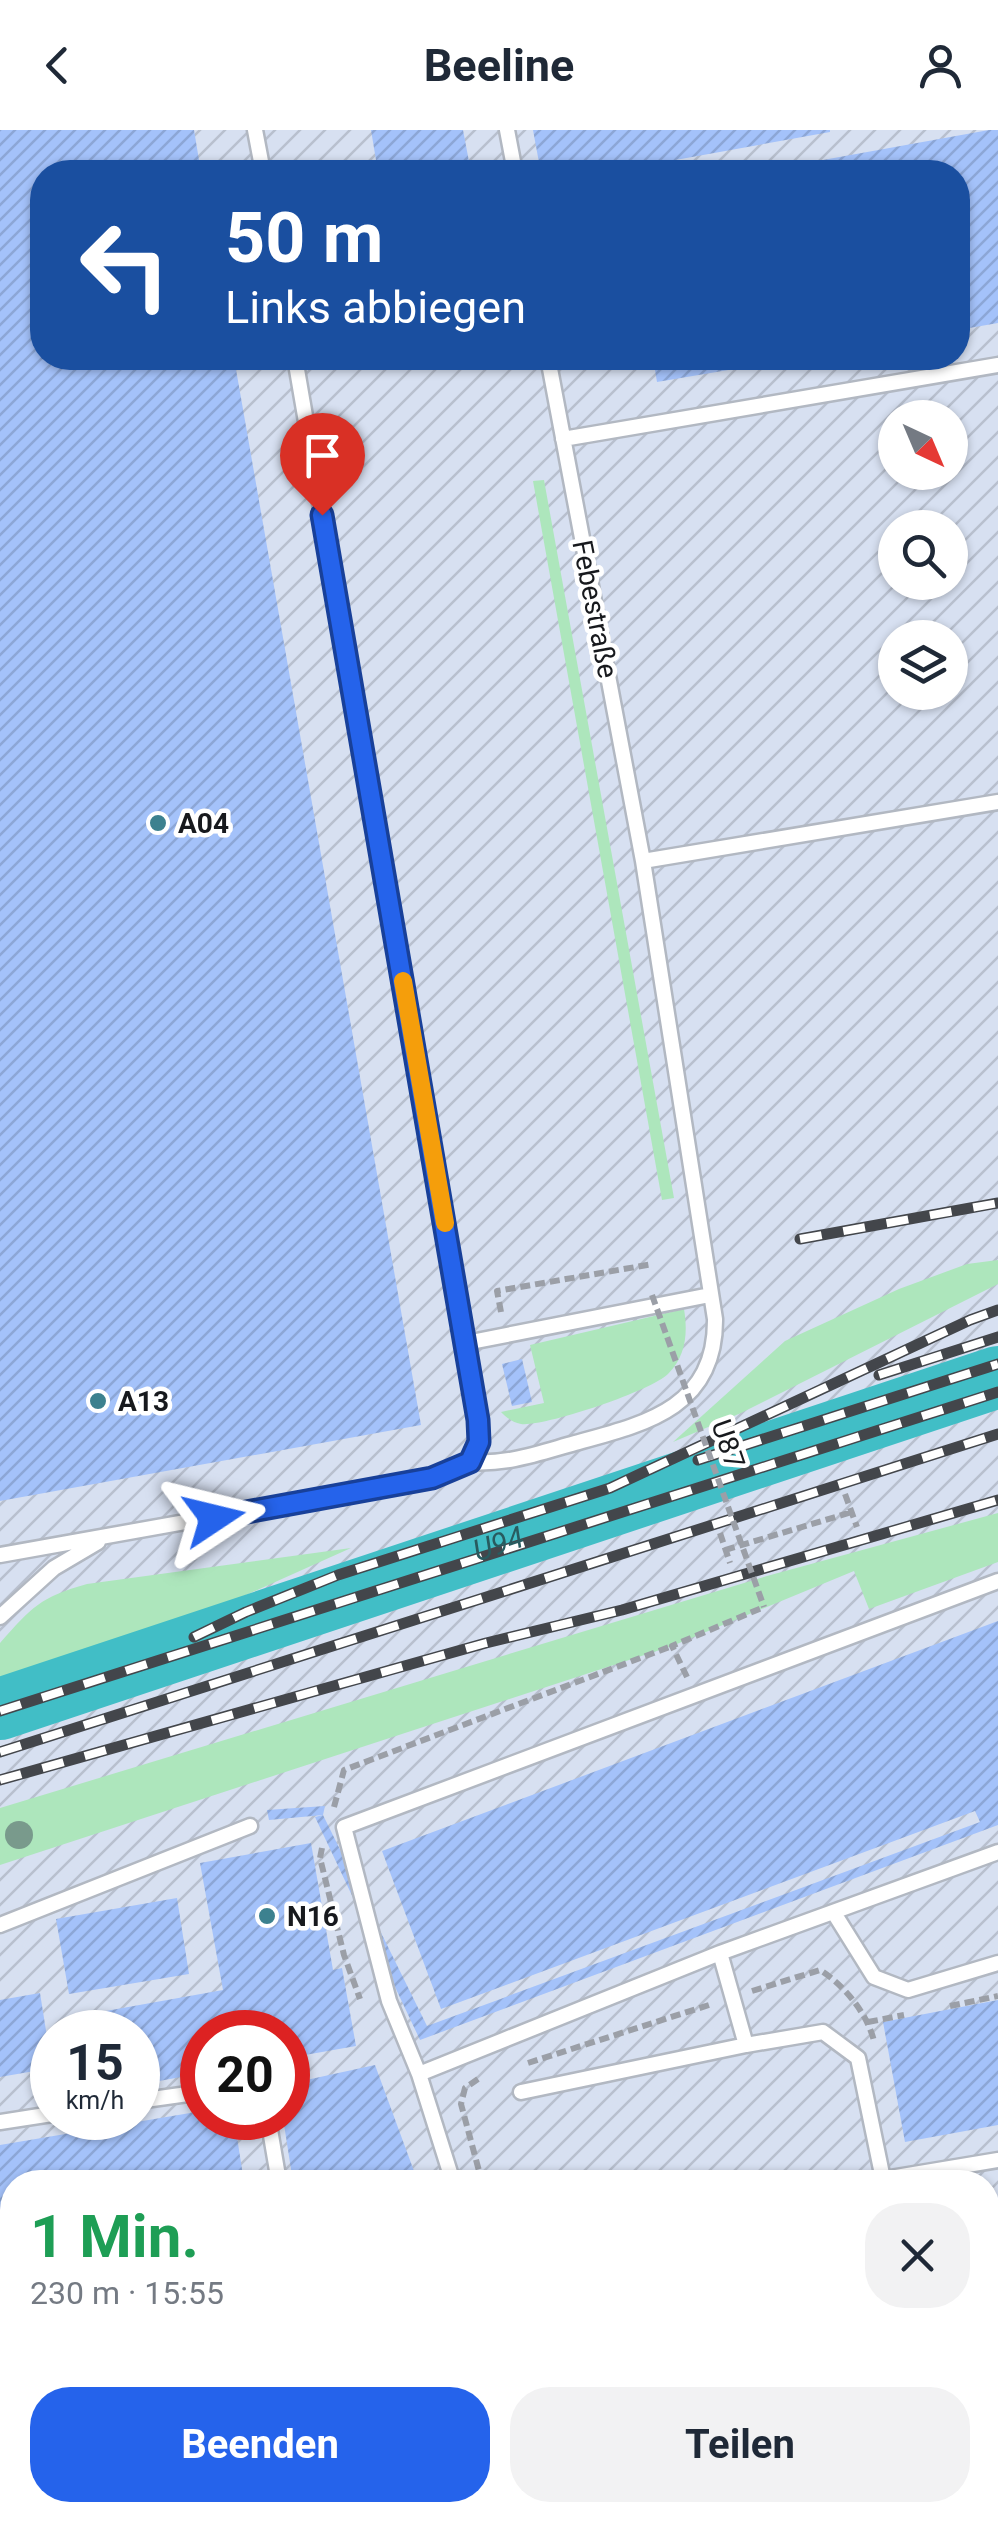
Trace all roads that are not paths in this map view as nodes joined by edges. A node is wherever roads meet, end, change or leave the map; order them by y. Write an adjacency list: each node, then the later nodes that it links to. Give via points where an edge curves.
1 (256, 130): 3 (lane)
2 (507, 130): 4 (lane)
3 (261, 160)
4 (513, 160)
5 (998, 365): 9 (lane)
6 (297, 370): 14 (lane)
7 (550, 370): 10 (lane, Febestraße)
8 (969, 370): 10 (lane)
9 (970, 370)
10 (563, 439): 12 (lane, Febestraße)
11 (998, 802): 12 (lane)
12 (644, 861): 13 (lane, Febestraße)
13 (710, 1294): 14 (lane); 15 (lane, Febestraße, via 716,1342 696,1385 669,1410 638,1426 509,1462)
14 (466, 1344): 15 (lane, via 479,1442)
15 (470, 1462): 16 (lane, Febestraße, via 432,1478)
16 (105, 1538): 17 (lane, Febestraße); 19 (lane, via 54,1568)
17 (0, 1555)
18 (998, 1581): 27 (lane, via 344,1827 389,2001)
19 (0, 1617)
20 (250, 1826): 23 (lane)
21 (998, 1852): 22 (lane)
22 (834, 1912): 24 (lane); 25 (lane, via 874,1977 908,1990)
23 (0, 1925)
24 (720, 1953): 26 (lane); 27 (lane)
25 (998, 1963)
26 (746, 2045): 28 (lane); 35 (lane, via 823,2032 858,2058)
27 (419, 2074): 34 (lane)
28 (521, 2092)
29 (30, 2117): 30 (lane)
30 (0, 2122)
31 (272, 2140): 33 (lane)
32 (998, 2160): 36 (lane)
33 (277, 2170)
34 (449, 2170)
35 (881, 2170)
36 (937, 2170)

